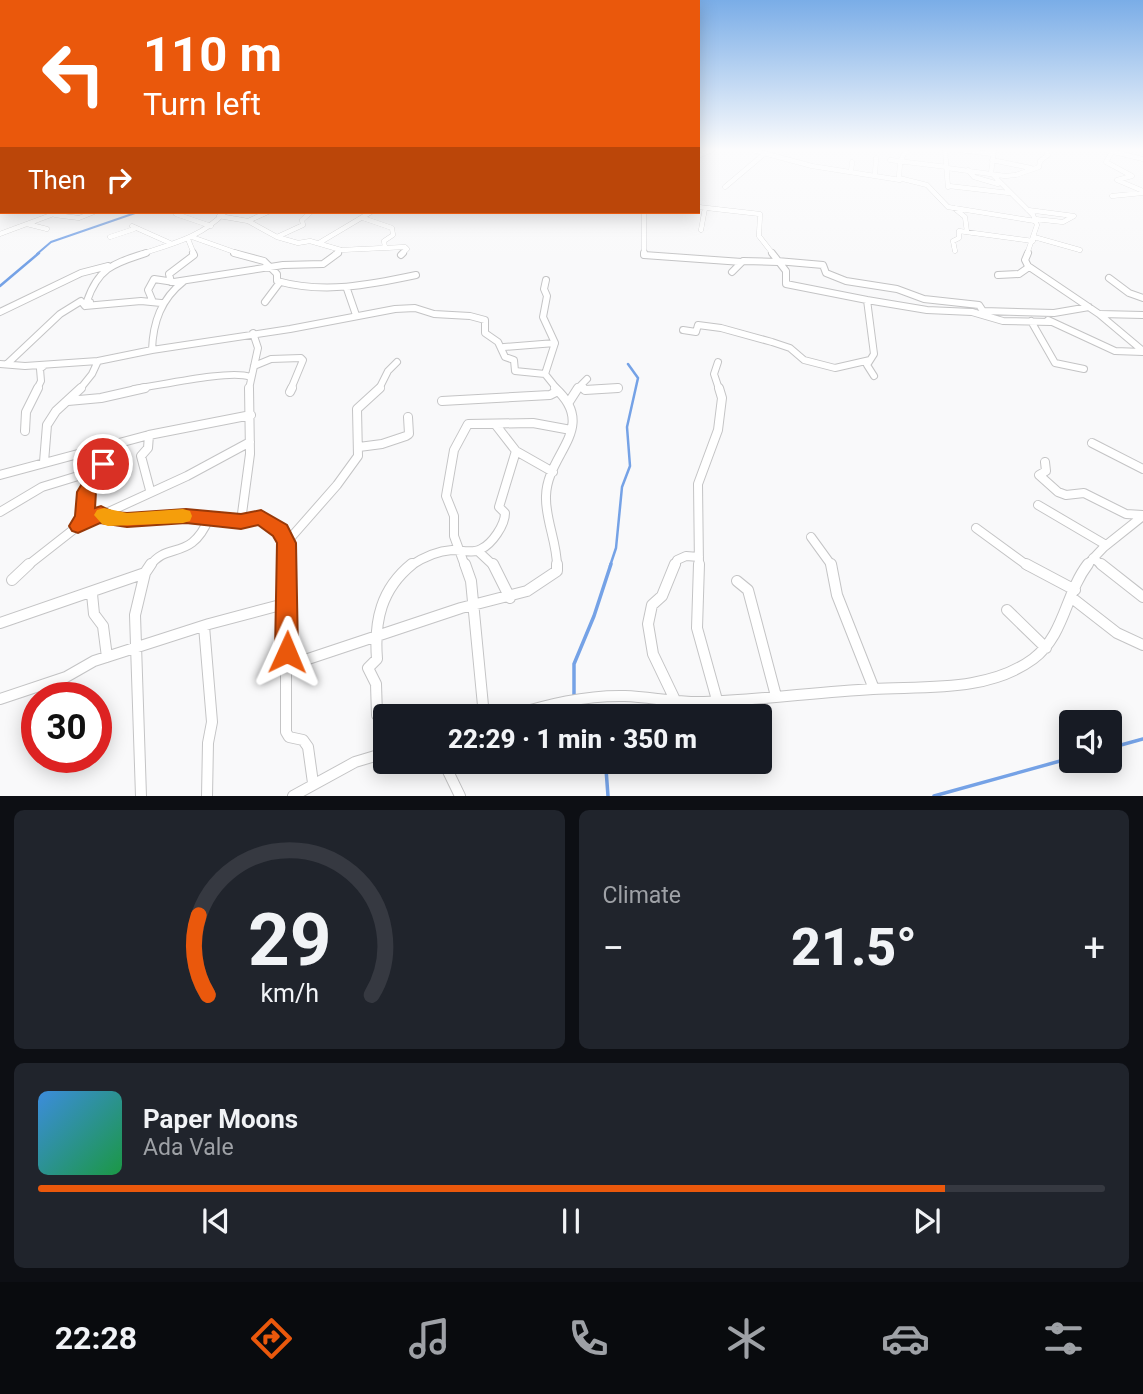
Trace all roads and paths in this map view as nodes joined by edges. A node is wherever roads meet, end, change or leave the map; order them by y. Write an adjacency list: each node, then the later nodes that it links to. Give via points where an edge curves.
1 (929, 187): 8 (street)
2 (949, 187): 5 (street)
3 (1002, 187): 5 (street)
4 (1143, 192): 6 (street)
5 (1009, 193): 9 (street)
6 (1112, 196)
7 (702, 207): 24 (street); 38 (street, via 761,214 759,236)
8 (954, 208): 19 (street); 25 (street, via 965,217)
9 (1028, 210): 19 (street); 19 (street, via 1074,216 1063,222)
10 (51, 214): 11 (street, via 79,218); 21 (street)
11 (89, 214)
12 (176, 214): 22 (street)
13 (222, 214): 20 (street); 22 (street)
14 (264, 214): 20 (street)
15 (309, 214): 28 (street, via 303,225)
16 (368, 214): 18 (street)
17 (644, 214): 39 (street, via 644,255)
18 (363, 218): 32 (street); 33 (street, via 392,228 393,235 384,241)
19 (1035, 220): 30 (street)
20 (248, 221): 28 (street)
21 (26, 223): 23 (street); 26 (street)
22 (212, 226): 29 (street)
23 (47, 229)
24 (701, 230)
25 (967, 232): 30 (street); 36 (street, via 959,231 959,238 953,241)
26 (0, 234)
27 (110, 237): 31 (street, via 133,228)
28 (277, 237): 32 (street)
29 (190, 238): 31 (street); 41 (street); 49 (street, via 194,255 169,274)
30 (1033, 241): 35 (street); 42 (street, via 1025,260)
31 (170, 243): 40 (street)
32 (319, 243): 34 (street)
33 (384, 248): 34 (street); 37 (street, via 405,247)
34 (341, 250): 41 (street, via 323,264)
35 (1080, 250)
36 (955, 251)
37 (401, 255)
38 (778, 261): 39 (street); 54 (street, via 787,274 786,284); 60 (street, via 824,265 826,273 846,281 884,286 924,299 979,304 983,311)
39 (742, 262): 43 (street)
40 (108, 266): 56 (street); 59 (street, via 81,273)
41 (270, 266): 48 (street); 50 (street)
42 (1029, 267): 45 (street, via 1019,274); 57 (street)
43 (732, 272)
44 (416, 275): 51 (street)
45 (998, 275)
46 (1109, 278): 52 (street)
47 (546, 280): 68 (street, via 543,317)
48 (184, 281): 49 (street); 53 (street)
49 (171, 282): 53 (street, via 154,279 148,290)
50 (280, 282): 51 (street); 55 (street)
51 (347, 289): 62 (street)
52 (1143, 298)
53 (155, 300): 56 (street); 70 (street)
54 (867, 300): 64 (street, via 972,312 1003,321); 73 (street, via 874,348)
55 (265, 302)
56 (85, 306): 76 (street, via 81,301 67,308 32,345)
57 (1089, 307): 58 (street); 61 (street)
58 (1063, 311): 60 (street); 61 (street)
59 (0, 312)
60 (1046, 313): 65 (street)
61 (1100, 314): 63 (street); 71 (street)
62 (356, 315): 67 (street); 69 (street, via 415,308 470,316 485,320 485,333)
63 (1143, 315)
64 (1031, 321): 65 (street); 79 (street, via 1055,363)
65 (1051, 322): 71 (street, via 1115,351)
66 (683, 330): 73 (street, via 696,332 698,325 721,328 790,348 804,360 835,368)
67 (253, 333): 70 (street); 78 (street, via 258,348)
68 (555, 343): 69 (street); 80 (street)
69 (504, 347): 80 (street, via 505,357 514,360 515,371)
70 (152, 350): 72 (street)
71 (1143, 352)
72 (98, 360): 77 (street); 86 (street, via 91,377)
73 (870, 360): 81 (street, via 867,365)
74 (397, 362): 98 (street, via 379,389 357,409)
75 (718, 362): 120 (street, via 714,374 722,398 718,430 698,484)
76 (4, 364): 77 (street)
77 (46, 364): 93 (street, via 40,369 41,381 26,412)
78 (254, 366): 82 (street); 84 (street, via 271,359 301,358)
79 (1084, 369)
80 (545, 374): 85 (street)
81 (874, 376)
82 (250, 377): 86 (street, via 221,376); 89 (street, via 247,399)
83 (618, 388): 88 (street, via 585,390 584,383)
84 (290, 392)
85 (556, 392): 87 (street); 88 (street)
86 (67, 401): 100 (street, via 47,424)
87 (442, 401)
88 (569, 402): 92 (street)
89 (251, 415): 94 (street); 95 (street)
90 (408, 417): 98 (street, via 406,436)
91 (495, 424): 92 (street, via 533,423); 99 (street); 118 (street, via 468,424 454,450 446,496)
92 (571, 430): 104 (street)
93 (25, 431)
94 (149, 435): 97 (street); 106 (street, via 148,448 141,456)
95 (250, 442): 106 (street, via 190,475); 112 (street)
96 (1092, 443): 103 (street)
97 (106, 446): 100 (street); 102 (street)
98 (359, 447): 116 (street, via 358,456 337,485)
99 (516, 451): 104 (street); 119 (street, via 499,502 505,522)
100 (44, 462): 105 (street)
101 (1045, 462): 110 (street, via 1046,471 1039,475 1058,492 1084,494 1126,514)
102 (101, 469): 108 (street, via 42,487); 113 (street, via 87,492 84,518)
103 (1143, 469)
104 (554, 472): 128 (street, via 545,493 557,571 532,591)
105 (0, 475)
106 (150, 490): 109 (street)
107 (1038, 505): 117 (street)
108 (0, 512)
109 (101, 513): 111 (street, via 108,519 127,520); 113 (street)
110 (1143, 515): 117 (street)
111 (209, 518): 112 (street); 122 (street, via 192,545 155,558)
112 (241, 522): 116 (street, via 261,517 280,531)
113 (78, 526): 123 (street)
114 (976, 528): 126 (street, via 1009,555)
115 (811, 537): 140 (street, via 833,567 837,595)
116 (286, 543): 129 (street)
117 (1106, 545): 121 (street)
118 (460, 550): 119 (street); 130 (street); 134 (street, via 445,551 397,575 381,599)
119 (478, 551): 128 (street, via 494,561)
120 (699, 557): 143 (street, via 697,628); 144 (street, via 677,560 662,596 652,605 653,654)
121 (1093, 558): 126 (street, via 1082,571); 127 (street)
122 (145, 573): 125 (street); 136 (street, via 135,615)
123 (12, 580)
124 (737, 580): 141 (street, via 748,590)
125 (84, 594): 132 (street); 138 (street, via 92,594)
126 (1074, 594): 135 (street, via 1117,633); 137 (street, via 1060,629)
127 (1143, 597)
128 (510, 598): 130 (street)
129 (288, 603): 133 (street); 139 (street)
130 (474, 604): 134 (street); 146 (street)
131 (1007, 610): 137 (street)
132 (0, 623)
133 (204, 626): 136 (street); 152 (street, via 212,722)
134 (376, 638): 139 (street); 145 (street, via 377,659 368,668 376,684)
135 (1143, 645)
136 (138, 647): 138 (street); 151 (street)
137 (1046, 648): 140 (street, via 1007,674 975,682)
138 (107, 657): 142 (street, via 66,677)
139 (287, 666): 150 (street, via 286,732 308,747)
140 (874, 689): 141 (street)
141 (776, 696): 143 (street)
142 (0, 699)
143 (717, 700): 144 (street)
144 (676, 702): 147 (street, via 626,696 583,697)
145 (377, 704)
146 (483, 704)
147 (552, 704)
148 (373, 757): 150 (street)
149 (449, 774): 153 (street)
150 (303, 791)
151 (141, 796)
152 (207, 796)
153 (460, 796)

